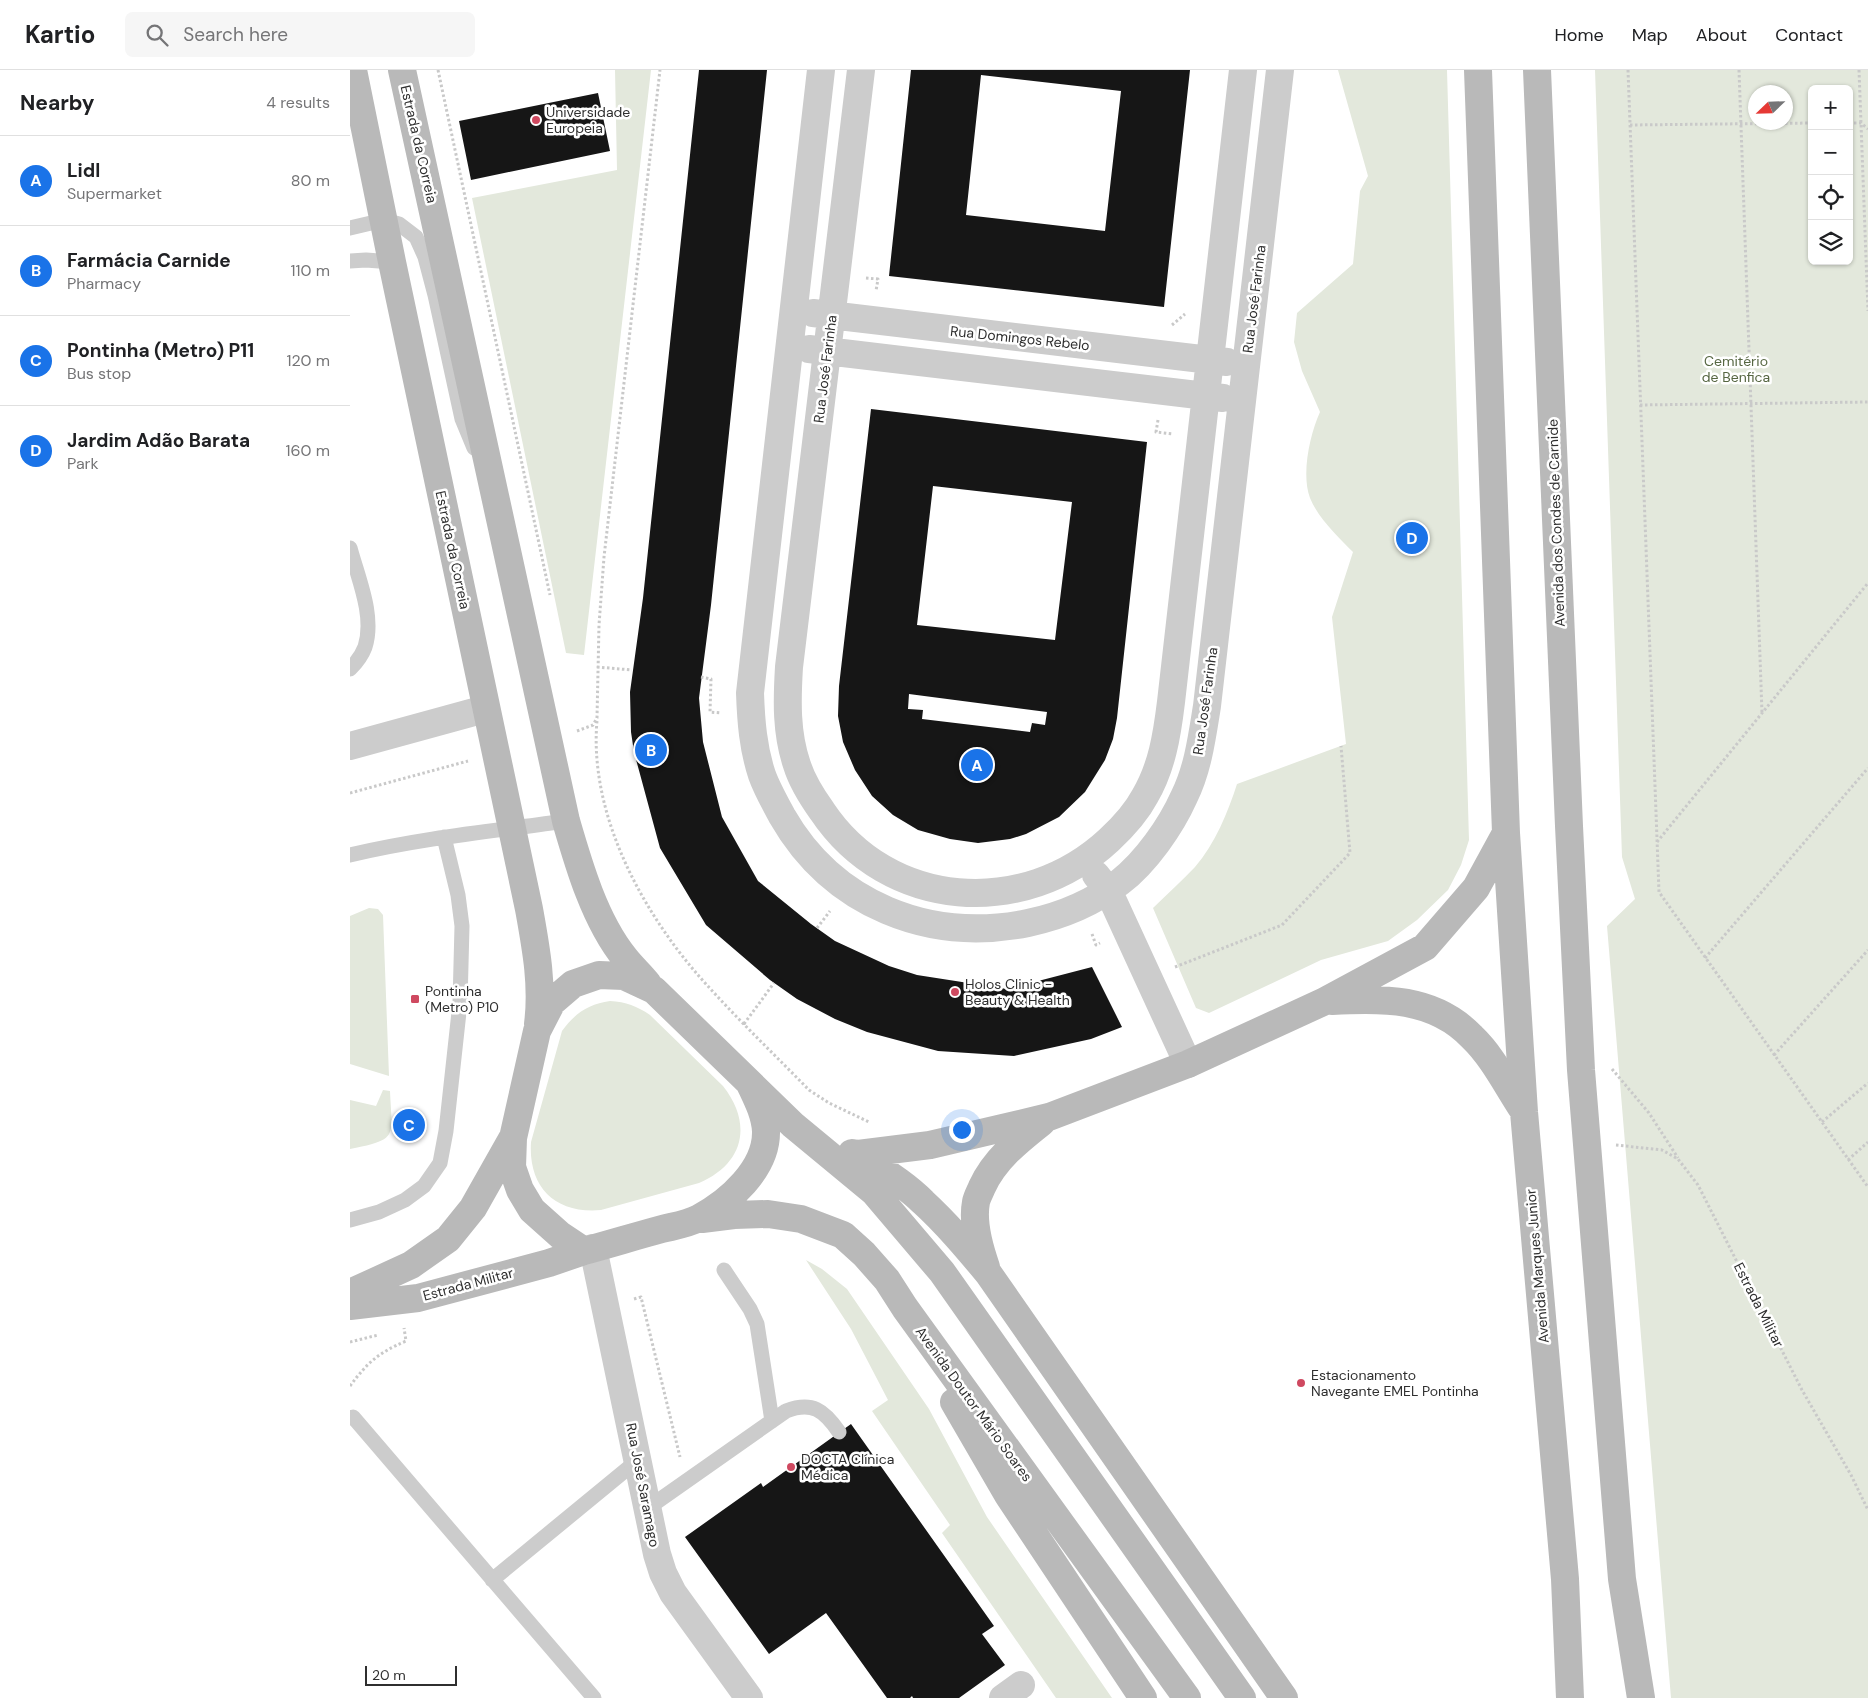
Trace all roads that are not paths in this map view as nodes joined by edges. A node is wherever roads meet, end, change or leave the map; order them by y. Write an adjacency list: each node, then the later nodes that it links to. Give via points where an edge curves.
1 (353, 70): 9 (main road, Estrada da Correia)
2 (402, 70): 21 (main road, Estrada da Correia)
3 (821, 70): 13 (street, Rua José Farinha)
4 (861, 70): 14 (street, Rua José Farinha)
5 (1243, 70): 17 (street, Rua José Farinha)
6 (1280, 70): 18 (street, Rua José Farinha)
7 (1478, 70): 30 (main road)
8 (1537, 70): 66 (main road, Avenida dos Condes de Carnide, via 1581,1070 1622,1569)
9 (384, 220): 10 (lane); 12 (main road, Estrada da Correia); 21 (lane, via 399,224 416,237 425,257 462,419)
10 (350, 228)
11 (350, 261): 12 (lane)
12 (392, 262): 26 (main road, Estrada da Correia)
13 (794, 311): 14 (street, Rua Domingos Rebelo); 15 (street, Rua José Farinha)
14 (832, 316): 16 (street, Rua José Farinha); 17 (street, Rua Domingos Rebelo)
15 (790, 347): 16 (street); 23 (street, Rua José Farinha)
16 (827, 352): 19 (street); 24 (street, Rua José Farinha)
17 (1210, 360): 18 (street, Rua Domingos Rebelo); 19 (street, Rua José Farinha)
18 (1246, 365): 20 (street, Rua José Farinha)
19 (1206, 396): 20 (street); 33 (street, Rua José Farinha, via 1163,753 1145,796 1129,820)
20 (1242, 400): 34 (street, Rua José Farinha, via 1197,758 1185,797 1167,828 1145,856)
21 (495, 497): 28 (main road, Estrada da Correia)
22 (350, 548): 25 (lane, via 368,625 365,647)
23 (754, 663): 24 (street); 34 (street, Rua José Farinha, via 750,693 751,726 763,776 791,832 808,853 859,897 907,918 938,927 970,930 1006,928 1042,920 1080,906)
24 (789, 667): 33 (street, Rua José Farinha, via 787,714 797,765 811,796 827,819 861,854 904,879 927,887 952,893 979,894 1032,885)
25 (350, 669)
26 (485, 710): 27 (street); 29 (main road, Estrada da Correia)
27 (350, 746)
28 (566, 821): 29 (lane); 35 (main road, Estrada da Correia, via 582,875 601,920 624,958)
29 (511, 828): 31 (lane); 37 (main road, Estrada da Correia, via 538,961 541,1001)
30 (1506, 833): 36 (main road, via 1476,888 1425,947); 40 (main road, Avenida Marques Junior)
31 (444, 837): 32 (lane); 46 (lane, via 462,926 460,1004 440,1163 424,1186 405,1200)
32 (350, 855)
33 (1084, 860): 34 (street)
34 (1108, 890): 38 (street)
35 (654, 990): 37 (main road, via 624,976 600,975 573,984 552,1002); 39 (main road, Estrada da Correia)
36 (1322, 1002): 38 (main road); 40 (main road, via 1374,999 1409,1002 1436,1011 1472,1037)
37 (537, 1031): 42 (main road)
38 (1188, 1064): 41 (main road)
39 (750, 1084): 43 (main road); 45 (main road, via 763,1112 764,1148 754,1170 744,1182 725,1201)
40 (1524, 1112): 65 (main road, Avenida Marques Junior, via 1565,1579)
41 (1049, 1117): 44 (main road, via 930,1145); 49 (main road, via 1008,1150 988,1174 976,1201 977,1231)
42 (513, 1138): 47 (main road, via 512,1167 532,1210 560,1235); 50 (main road, via 473,1208 448,1239 411,1265)
43 (818, 1147): 44 (main road); 63 (main road, via 874,1192 942,1272)
44 (858, 1154): 49 (main road, via 922,1200)
45 (698, 1219): 47 (main road, Estrada Militar); 52 (main road, Avenida Doutor Mário Soares, via 768,1214 801,1219 843,1235 887,1280)
46 (350, 1220)
47 (589, 1249): 51 (main road, Estrada Militar, via 418,1298); 56 (street, Rua José Saramago, via 606,1306)
48 (724, 1270): 54 (lane, via 757,1324)
49 (988, 1273): 64 (main road)
50 (350, 1293)
51 (350, 1306)
52 (905, 1308): 61 (main road, via 955,1404 1008,1495); 62 (main road, Avenida Doutor Mário Soares)
53 (350, 1418): 58 (lane, via 353,1417)
54 (772, 1421): 55 (lane, via 799,1406 813,1407); 57 (lane)
55 (839, 1432)
56 (638, 1460): 57 (street, Rua José Saramago); 58 (lane)
57 (648, 1508): 60 (street, Rua José Saramago, via 662,1573)
58 (492, 1580): 59 (lane)
59 (585, 1695)
60 (749, 1698)
61 (1143, 1698)
62 (1187, 1698)
63 (1242, 1698)
64 (1284, 1698)
65 (1570, 1698)
66 (1640, 1698)

